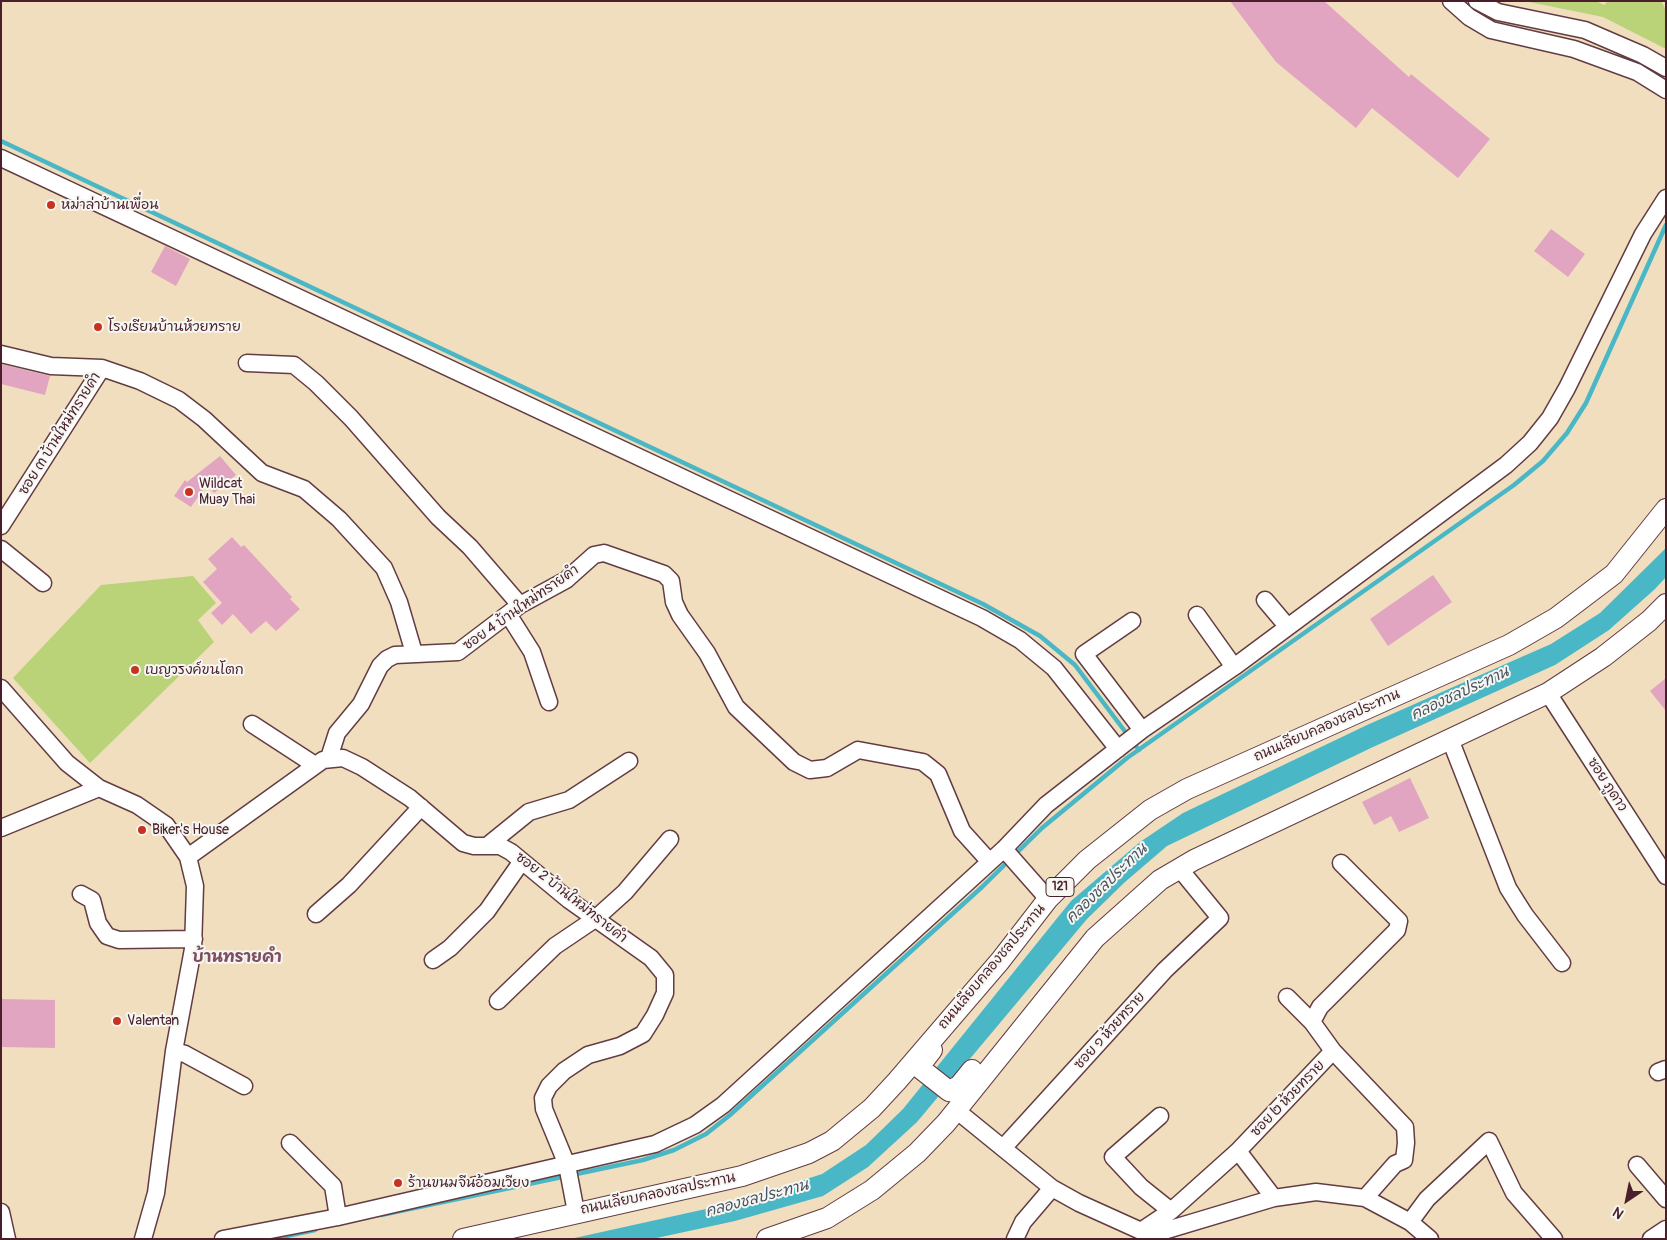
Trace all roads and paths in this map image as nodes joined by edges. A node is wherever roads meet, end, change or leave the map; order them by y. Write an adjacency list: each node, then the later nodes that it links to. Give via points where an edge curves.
1 (1451, 1): 4 (street, via 1491,30 1574,49 1637,72)
2 (1477, 1): 3 (street, via 1498,12 1585,30)
3 (1666, 68)
4 (1666, 90)
5 (1, 158): 28 (street, via 982,618 1020,640 1054,668)
6 (1666, 198): 19 (street, via 1643,234 1567,388 1550,418 1530,443 1470,492)
7 (1, 354): 9 (street, via 51,366)
8 (247, 363): 16 (street, via 294,365 316,384 470,547)
9 (102, 368): 11 (street, ซอย ๓ บ้านใหม่ทรายคำ); 20 (street, via 140,381 179,400 262,473 304,489 339,519 384,568 399,602)
10 (1666, 510): 44 (main road, ถนนเลียบคลองชลประทาน / 121, via 1614,574 1556,618 1509,645 1179,793 1115,837)
11 (1, 526)
12 (1, 549): 13 (street)
13 (43, 583)
14 (1265, 600): 19 (street)
15 (1666, 604): 23 (main road, via 1603,657)
16 (514, 610): 20 (street, ซอย 4 บ้านใหม่ทรายคำ, via 458,652); 24 (street); 39 (street, ซอย 4 บ้านใหม่ทรายคำ, via 566,580 594,555 604,553 664,574 671,581 680,615 707,652 736,707 794,762 810,770 827,768 858,750 922,762 938,774 962,831)
17 (1197, 615): 21 (street)
18 (1132, 621): 26 (street, via 1084,654)
19 (1288, 626): 21 (street)
20 (414, 653): 30 (street, ซอย 4 บ้านใหม่ทรายคำ, via 395,655 380,666 361,704 337,733)
21 (1234, 667): 26 (street)
22 (1, 688): 31 (street, via 67,762)
23 (1548, 693): 27 (main road); 42 (street, ซอย ภูดาว)
24 (549, 702)
25 (252, 724): 30 (street)
26 (1138, 733): 28 (street)
27 (1450, 739): 41 (main road); 50 (street, via 1508,888)
28 (1118, 749): 36 (street, via 1046,806)
29 (629, 761): 35 (street, via 569,800 529,812)
30 (322, 762): 32 (street, ซอย 2 บ้านใหม่ทรายคำ, via 342,758 362,767); 37 (street)
31 (99, 788): 33 (street); 37 (street, via 137,805 166,825)
32 (421, 807): 35 (street, ซอย 2 บ้านใหม่ทรายคำ, via 464,843); 45 (street, via 349,885)
33 (1, 828)
34 (670, 839): 46 (street, via 625,892)
35 (487, 846): 38 (street, ซอย 2 บ้านใหม่ทรายคำ, via 500,846)
36 (1006, 851): 39 (street); 44 (street)
37 (188, 857): 47 (street, via 195,886)
38 (522, 861): 46 (street, ซอย 2 บ้านใหม่ทรายคำ); 48 (street, via 487,912)
39 (989, 861): 65 (street, via 716,1110 695,1125 655,1144)
40 (1341, 863): 53 (street, via 1399,921 1396,930 1320,1007)
41 (1180, 868): 58 (main road, via 1160,880 1095,938 1042,1004); 62 (street, ซอย ๑ ห้วยทราย, via 1220,918 1165,970)
42 (1666, 876)
43 (82, 894): 47 (street, via 92,900 98,923 107,936 119,940)
44 (1048, 899): 49 (main road, ถนนเลียบคลองชลประทาน / 121)
45 (316, 914)
46 (595, 919): 52 (street, via 555,946); 65 (street, ซอย 2 บ้านใหม่ทรายคำ, via 651,958 665,975 665,993 643,1034 620,1046 588,1055 564,1070 549,1086 543,1098 544,1109)
47 (194, 939): 54 (street)
48 (433, 960)
49 (1000, 960): 56 (main road, via 922,1063); 60 (main road, ถนนเลียบคลองชลประทาน / 121, via 872,1108)
50 (1562, 963)
51 (1287, 997): 53 (street, ซอย ๒ ห้วยทราย)
52 (498, 1001)
53 (1312, 1022): 55 (street, ซอย ๒ ห้วยทราย)
54 (174, 1051): 57 (street); 78 (street, via 156,1193)
55 (1333, 1051): 63 (street, ซอย ๒ ห้วยทราย); 68 (street, via 1405,1127 1404,1160 1394,1164)
56 (919, 1075): 58 (main road); 60 (main road, via 859,1132)
57 (244, 1086)
58 (949, 1101): 62 (street); 81 (main road, via 917,1153 872,1190 827,1218)
59 (1160, 1116): 70 (street, via 1113,1157 1141,1188)
60 (832, 1141): 72 (main road, ถนนเลียบคลองชลประทาน / 121, via 742,1176)
61 (290, 1143): 73 (street, via 334,1186)
62 (1003, 1148): 66 (street)
63 (1238, 1151): 67 (street); 70 (street, ซอย ๒ ห้วยทราย)
64 (1637, 1165): 69 (street)
65 (568, 1168): 72 (street, ซอย 2 บ้านใหม่ทรายคำ); 73 (street)
66 (1052, 1188): 76 (street); 82 (street, via 1023,1222)
67 (1274, 1198): 68 (street, via 1316,1192); 76 (street)
68 (1365, 1198): 74 (street)
69 (1666, 1199)
70 (1171, 1211): 76 (street, ซอย ๒ ห้วยทราย)
71 (1, 1212): 77 (street)
72 (576, 1212): 80 (main road, ถนนเลียบคลองชลประทาน / 121)
73 (338, 1217): 79 (street)
74 (1410, 1222): 83 (street); 84 (street, via 1427,1199 1489,1141 1514,1192)
75 (1666, 1229): 85 (street)
76 (1146, 1235)
77 (7, 1239)
78 (143, 1239)
79 (223, 1239)
80 (464, 1239)
81 (767, 1239)
82 (1014, 1239)
83 (1430, 1239)
84 (1554, 1239)
85 (1651, 1239)

